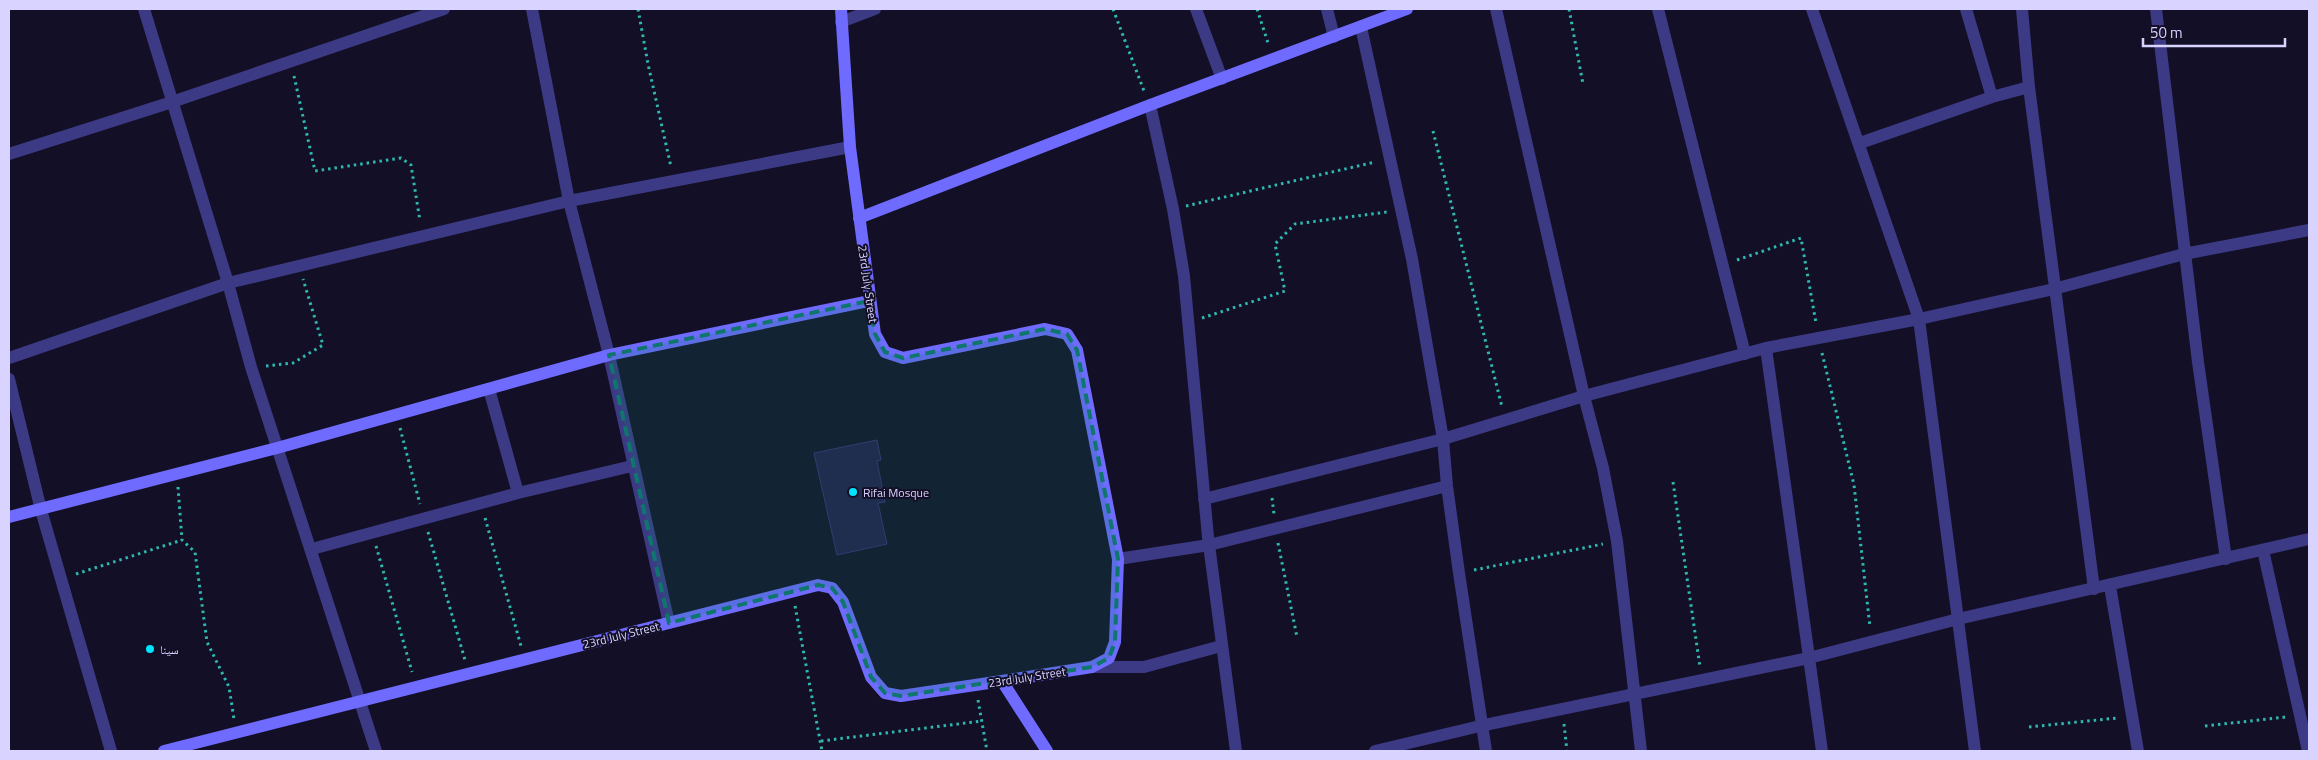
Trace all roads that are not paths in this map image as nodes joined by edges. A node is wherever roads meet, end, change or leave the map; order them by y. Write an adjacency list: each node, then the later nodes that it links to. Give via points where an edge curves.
1 (144, 9): 20 (street)
2 (444, 9): 20 (street)
3 (532, 9): 25 (street)
4 (875, 9): 14 (street)
5 (1196, 9): 17 (street)
6 (1327, 9): 16 (street)
7 (1407, 9): 15 (street)
8 (1496, 9): 39 (street)
9 (1658, 9): 34 (street)
10 (1812, 9): 22 (street)
11 (1966, 9): 19 (street)
12 (2022, 9): 18 (street)
13 (2156, 9): 28 (street)
14 (841, 15): 23 (street, 23rd July Street)
15 (1361, 27): 16 (street); 40 (street, via 1402,210)
16 (1334, 37): 17 (street)
17 (1222, 79): 21 (street)
18 (2028, 87): 19 (street); 30 (street)
19 (1992, 96): 22 (street)
20 (172, 102): 24 (street); 29 (street)
21 (1150, 105): 26 (street); 45 (street, via 1173,209 1190,322)
22 (1860, 143): 32 (street)
23 (850, 147): 25 (street); 26 (street, 23rd July Street)
24 (9, 154)
25 (569, 201): 29 (street); 35 (street)
26 (859, 218): 31 (street, 23rd July Street)
27 (2309, 230): 28 (street)
28 (2184, 254): 30 (street); 53 (street)
29 (228, 283): 36 (street); 41 (street)
30 (2054, 289): 32 (street); 55 (street)
31 (869, 301): 35 (street); 52 (street, 23rd July Street, via 875,334 885,352 903,358 1045,329 1067,334 1077,350)
32 (1919, 319): 33 (street); 56 (street)
33 (1766, 348): 34 (street); 59 (street)
34 (1744, 354): 39 (street)
35 (609, 355): 38 (street); 42 (street)
36 (9, 358)
37 (9, 379): 46 (street)
38 (489, 389): 41 (street); 44 (street)
39 (1584, 396): 40 (street); 62 (street, via 1603,468 1617,541)
40 (1443, 439): 43 (street); 45 (street)
41 (277, 448): 46 (street); 50 (street)
42 (632, 466): 44 (street); 57 (street)
43 (1447, 486): 49 (street); 64 (street)
44 (518, 493): 50 (street)
45 (1204, 499): 49 (street)
46 (40, 510): 47 (street); 65 (street)
47 (9, 518)
48 (2309, 539): 51 (street)
49 (1209, 545): 52 (street); 58 (street)
50 (312, 549): 63 (street)
51 (2263, 550): 53 (street); 76 (street)
52 (1118, 559): 60 (street, 23rd July Street, via 1115,642 1109,658)
53 (2226, 559): 54 (street)
54 (2110, 586): 55 (street); 75 (street)
55 (2094, 590): 56 (street)
56 (1958, 619): 59 (street); 74 (street)
57 (669, 623): 61 (street, 23rd July Street, via 818,585 832,588 843,602 871,677 885,692 902,696); 63 (street, 23rd July Street)
58 (1221, 646): 60 (street, via 1144,667); 69 (street)
59 (1810, 658): 62 (street); 73 (street)
60 (1092, 667): 61 (street, 23rd July Street)
61 (1002, 681): 68 (street)
62 (1635, 693): 64 (street); 72 (street)
63 (362, 702): 66 (street, 23rd July Street); 67 (street)
64 (1480, 726): 70 (street); 71 (street)
65 (111, 751)
66 (164, 751)
67 (376, 751)
68 (1047, 751)
69 (1236, 751)
70 (1375, 751)
71 (1486, 751)
72 (1641, 751)
73 (1822, 751)
74 (1975, 751)
75 (2138, 751)
76 (2308, 751)

